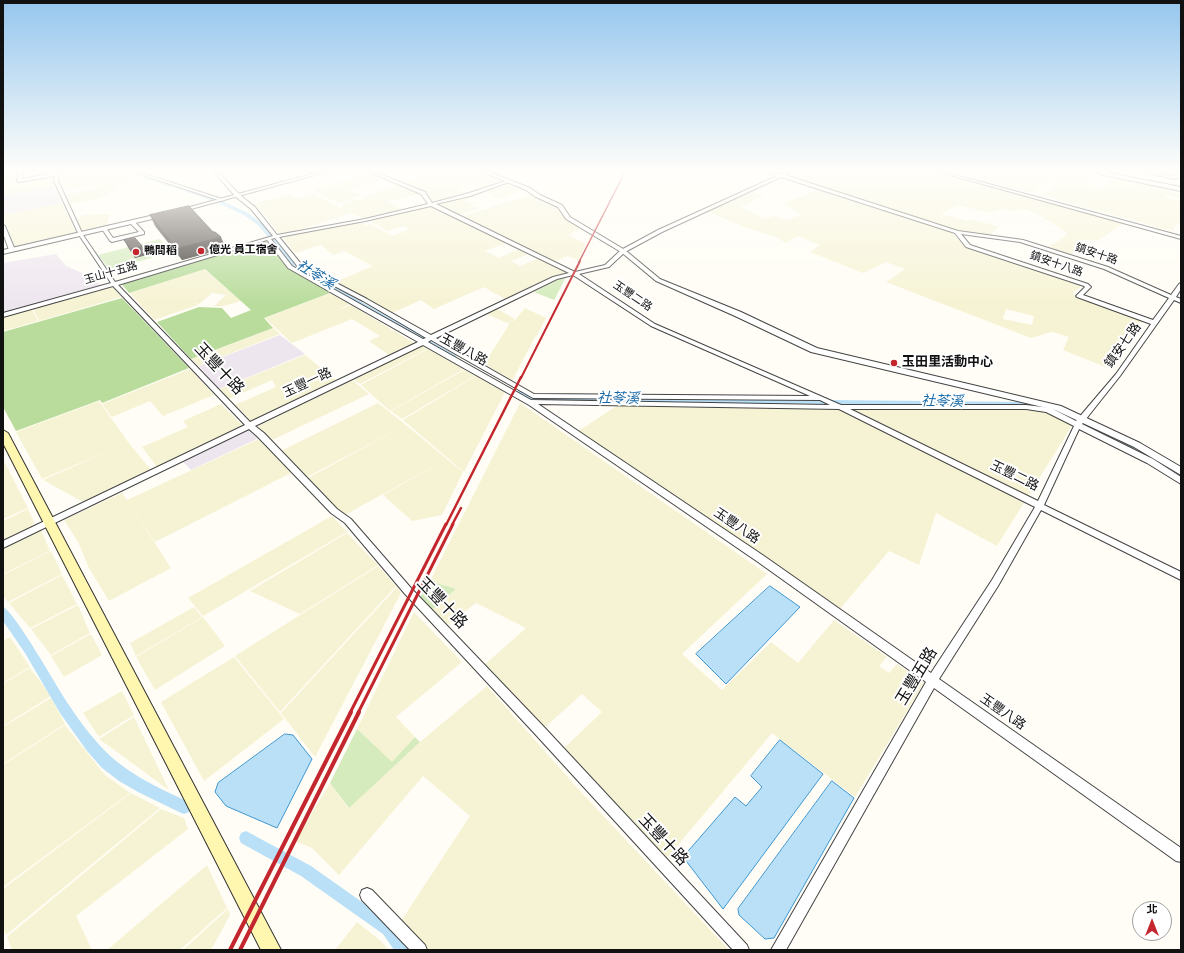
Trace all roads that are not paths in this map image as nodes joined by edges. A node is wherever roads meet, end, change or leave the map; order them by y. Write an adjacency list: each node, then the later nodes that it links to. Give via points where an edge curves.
1 (72, 216): 16 (street, 玉豐十路)
2 (156, 216): 11 (street)
3 (259, 216): 17 (street, 玉豐八路)
4 (380, 216): 17 (street, 玉山十五路)
5 (457, 216): 22 (street, 玉豐二路)
6 (567, 216): 20 (street)
7 (691, 216): 20 (street, 玉豐一路)
8 (909, 216): 14 (street, 鎮安十路)
9 (1103, 216): 18 (street)
10 (1116, 216): 15 (street)
11 (132, 222): 13 (street); 13 (street, via 142,232 112,240)
12 (3, 226): 19 (street)
13 (104, 229): 16 (street)
14 (957, 232): 25 (street, 鎮安十路, via 1021,241 1106,268); 28 (street, 鎮安十八路, via 968,246 1086,285 1088,287 1079,296)
15 (1181, 234)
16 (81, 235): 19 (street); 23 (street, 玉豐十路)
17 (273, 237): 23 (street, 玉山十五路); 29 (street, 玉豐八路, via 290,267)
18 (1181, 238)
19 (12, 250): 21 (street)
20 (623, 250): 22 (street, 玉豐一路, via 607,266); 32 (street, via 658,280 814,350 1032,400 1058,408)
21 (3, 252)
22 (575, 274): 29 (street, 玉豐一路, via 555,278); 31 (street, 玉豐二路, via 653,325)
23 (114, 284): 27 (street, 玉山十五路); 33 (street, 玉豐十路)
24 (1181, 285): 25 (street, 鎮安七路)
25 (1173, 297): 26 (street, 鎮安十路); 28 (street, 鎮安七路)
26 (1181, 301)
27 (3, 314)
28 (1155, 323): 32 (street, 鎮安七路)
29 (427, 341): 30 (street, 玉豐八路); 33 (street, 玉豐一路)
30 (532, 399): 31 (street); 31 (street); 41 (street, 玉豐八路)
31 (830, 402): 32 (street, via 1026,407 1048,410); 37 (street, 玉豐二路)
32 (1081, 422): 35 (street, via 1136,445); 36 (street); 37 (street, 玉豐五路)
33 (249, 425): 38 (street, 玉豐一路); 46 (street, 玉豐十路, via 334,511 348,521 408,591)
34 (3, 433): 38 (main road)
35 (1181, 472)
36 (1181, 481)
37 (1040, 505): 40 (street, 玉豐二路); 41 (street, 玉豐五路, via 995,583)
38 (49, 522): 39 (street, 玉豐一路); 44 (main road)
39 (3, 545)
40 (1181, 576)
41 (933, 680): 42 (street, 玉豐八路); 47 (street, 玉豐五路)
42 (1181, 856)
43 (367, 895): 45 (street)
44 (271, 950)
45 (420, 950)
46 (742, 950)
47 (778, 950)

